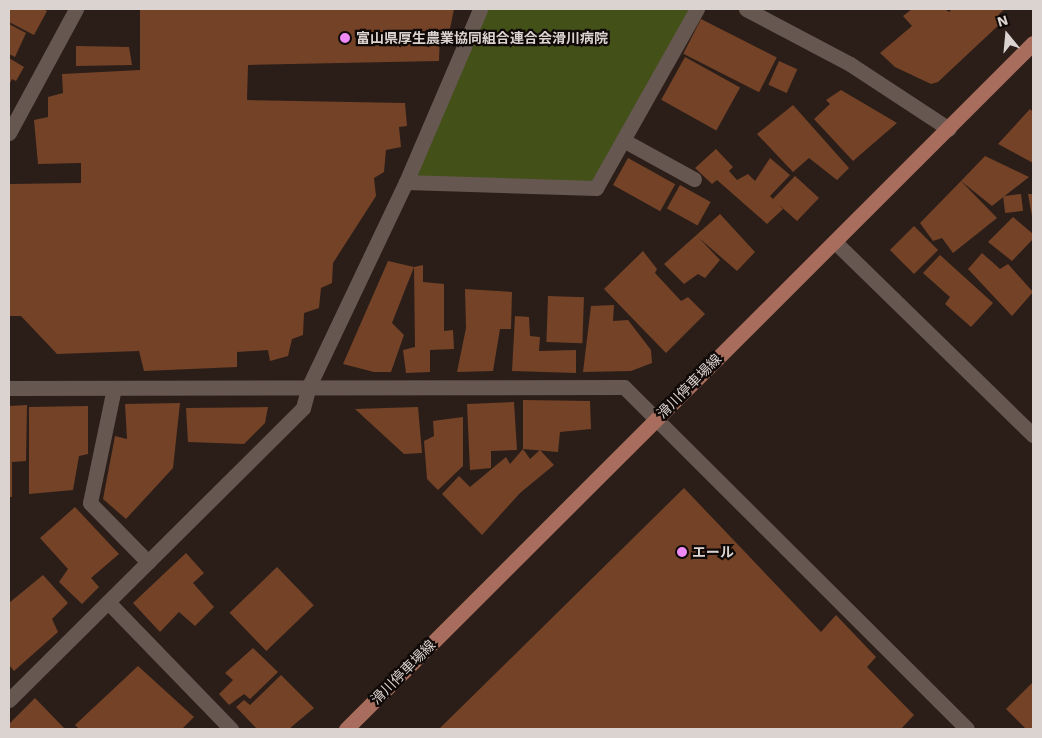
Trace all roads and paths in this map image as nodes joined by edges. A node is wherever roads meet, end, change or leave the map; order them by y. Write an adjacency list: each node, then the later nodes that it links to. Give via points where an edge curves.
1 (76, 9): 7 (street)
2 (480, 9): 10 (street)
3 (697, 9): 8 (street)
4 (746, 9): 6 (street, via 850,64)
5 (1033, 43): 6 (main road, 滑川停車場線)
6 (949, 129): 11 (main road, 滑川停車場線)
7 (9, 133)
8 (623, 140): 9 (street); 10 (street, via 596,188)
9 (694, 179)
10 (406, 182): 12 (street)
11 (835, 242): 15 (main road, 滑川停車場線); 16 (street)
12 (309, 386): 14 (street); 15 (street, via 624,387); 17 (street, via 303,408)
13 (9, 388): 14 (street)
14 (114, 388): 17 (street, via 90,502)
15 (658, 417): 21 (main road, 滑川停車場線); 22 (street)
16 (1033, 435)
17 (148, 562): 18 (street)
18 (108, 602): 19 (street); 20 (street)
19 (9, 700)
20 (230, 729)
21 (346, 729)
22 (967, 729)

